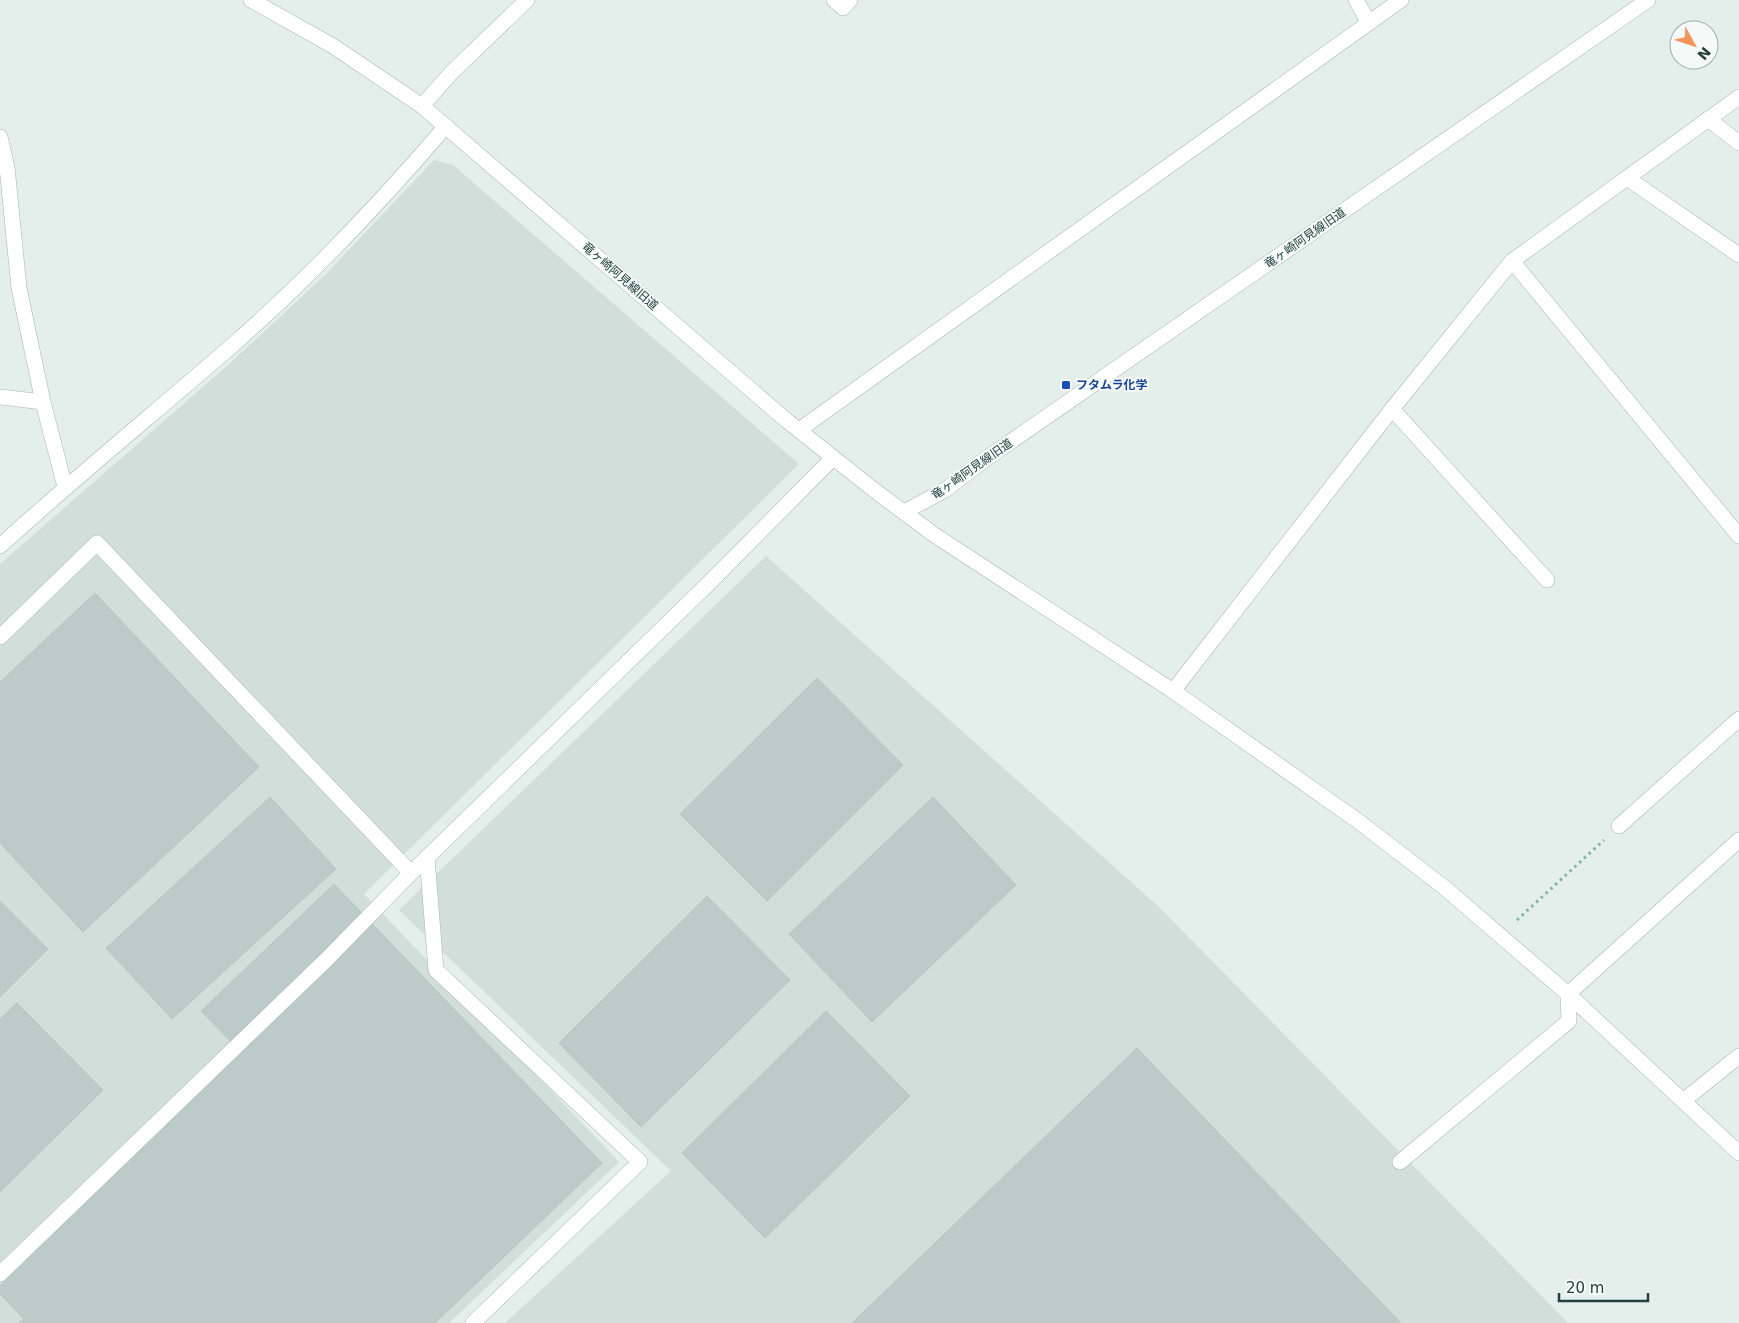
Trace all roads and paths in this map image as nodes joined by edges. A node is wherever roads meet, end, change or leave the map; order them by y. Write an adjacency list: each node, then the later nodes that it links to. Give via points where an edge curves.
1 (251, 0): 10 (street, 竜ヶ崎阿見線旧道, via 334,46)
2 (527, 0): 10 (street, via 451,73)
3 (834, 0): 4 (street, via 843,8)
4 (850, 0)
5 (1356, 0): 8 (street)
6 (1401, 0): 8 (street)
7 (1648, 0): 24 (street, 竜ヶ崎阿見線旧道, via 945,490)
8 (1369, 22): 21 (street)
9 (1739, 96): 11 (street)
10 (422, 106): 12 (street, 竜ヶ崎阿見線旧道)
11 (1708, 119): 14 (street); 15 (street)
12 (446, 126): 21 (street, 竜ヶ崎阿見線旧道); 23 (street, via 322,260 236,342)
13 (0, 137): 19 (street, via 7,168 19,288)
14 (1739, 143)
15 (1627, 178): 16 (street); 17 (street)
16 (1739, 255)
17 (1512, 261): 20 (street); 25 (street)
18 (0, 397): 19 (street)
19 (43, 402): 23 (street)
20 (1392, 410): 27 (street); 29 (street)
21 (799, 430): 22 (street, 竜ヶ崎阿見線旧道)
22 (833, 458): 24 (street, 竜ヶ崎阿見線旧道); 33 (street)
23 (66, 487): 26 (street)
24 (904, 512): 29 (street)
25 (1739, 536)
26 (0, 546)
27 (1547, 580)
28 (0, 637): 34 (street, via 97,543)
29 (1172, 692): 35 (street, via 1358,821)
30 (1739, 719): 31 (street)
31 (1620, 826): 35 (path)
32 (1739, 840): 36 (street)
33 (427, 857): 34 (street); 42 (street, via 436,970 640,1162)
34 (411, 873): 41 (street, via 327,959)
35 (1500, 935): 36 (street)
36 (1568, 994): 38 (street); 40 (street, via 1569,1021)
37 (1739, 1056): 38 (street)
38 (1683, 1101): 39 (street)
39 (1739, 1153)
40 (1400, 1162)
41 (0, 1274)
42 (472, 1323)

